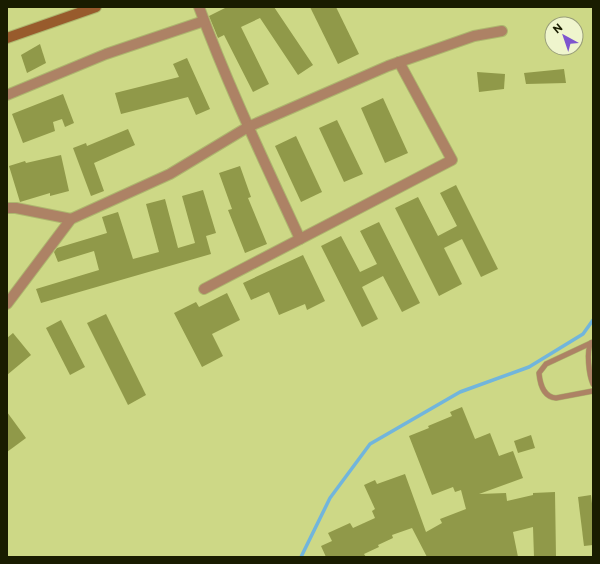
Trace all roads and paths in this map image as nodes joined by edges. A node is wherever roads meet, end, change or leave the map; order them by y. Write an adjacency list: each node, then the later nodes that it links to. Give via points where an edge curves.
1 (96, 7): 5 (street)
2 (199, 7): 3 (street)
3 (204, 21): 7 (street, via 106,54); 8 (street)
4 (502, 30): 6 (street, via 474,36)
5 (7, 38)
6 (399, 62): 8 (street); 11 (street, via 452,160)
7 (7, 96)
8 (248, 127): 10 (street, via 170,174); 11 (street)
9 (7, 208): 10 (street)
10 (71, 219): 13 (street)
11 (300, 239): 12 (street)
12 (204, 289)
13 (7, 304)
14 (592, 342): 15 (lane, via 588,350); 16 (lane, via 546,364 539,373 540,384 551,398)
15 (593, 384)
16 (593, 391)

